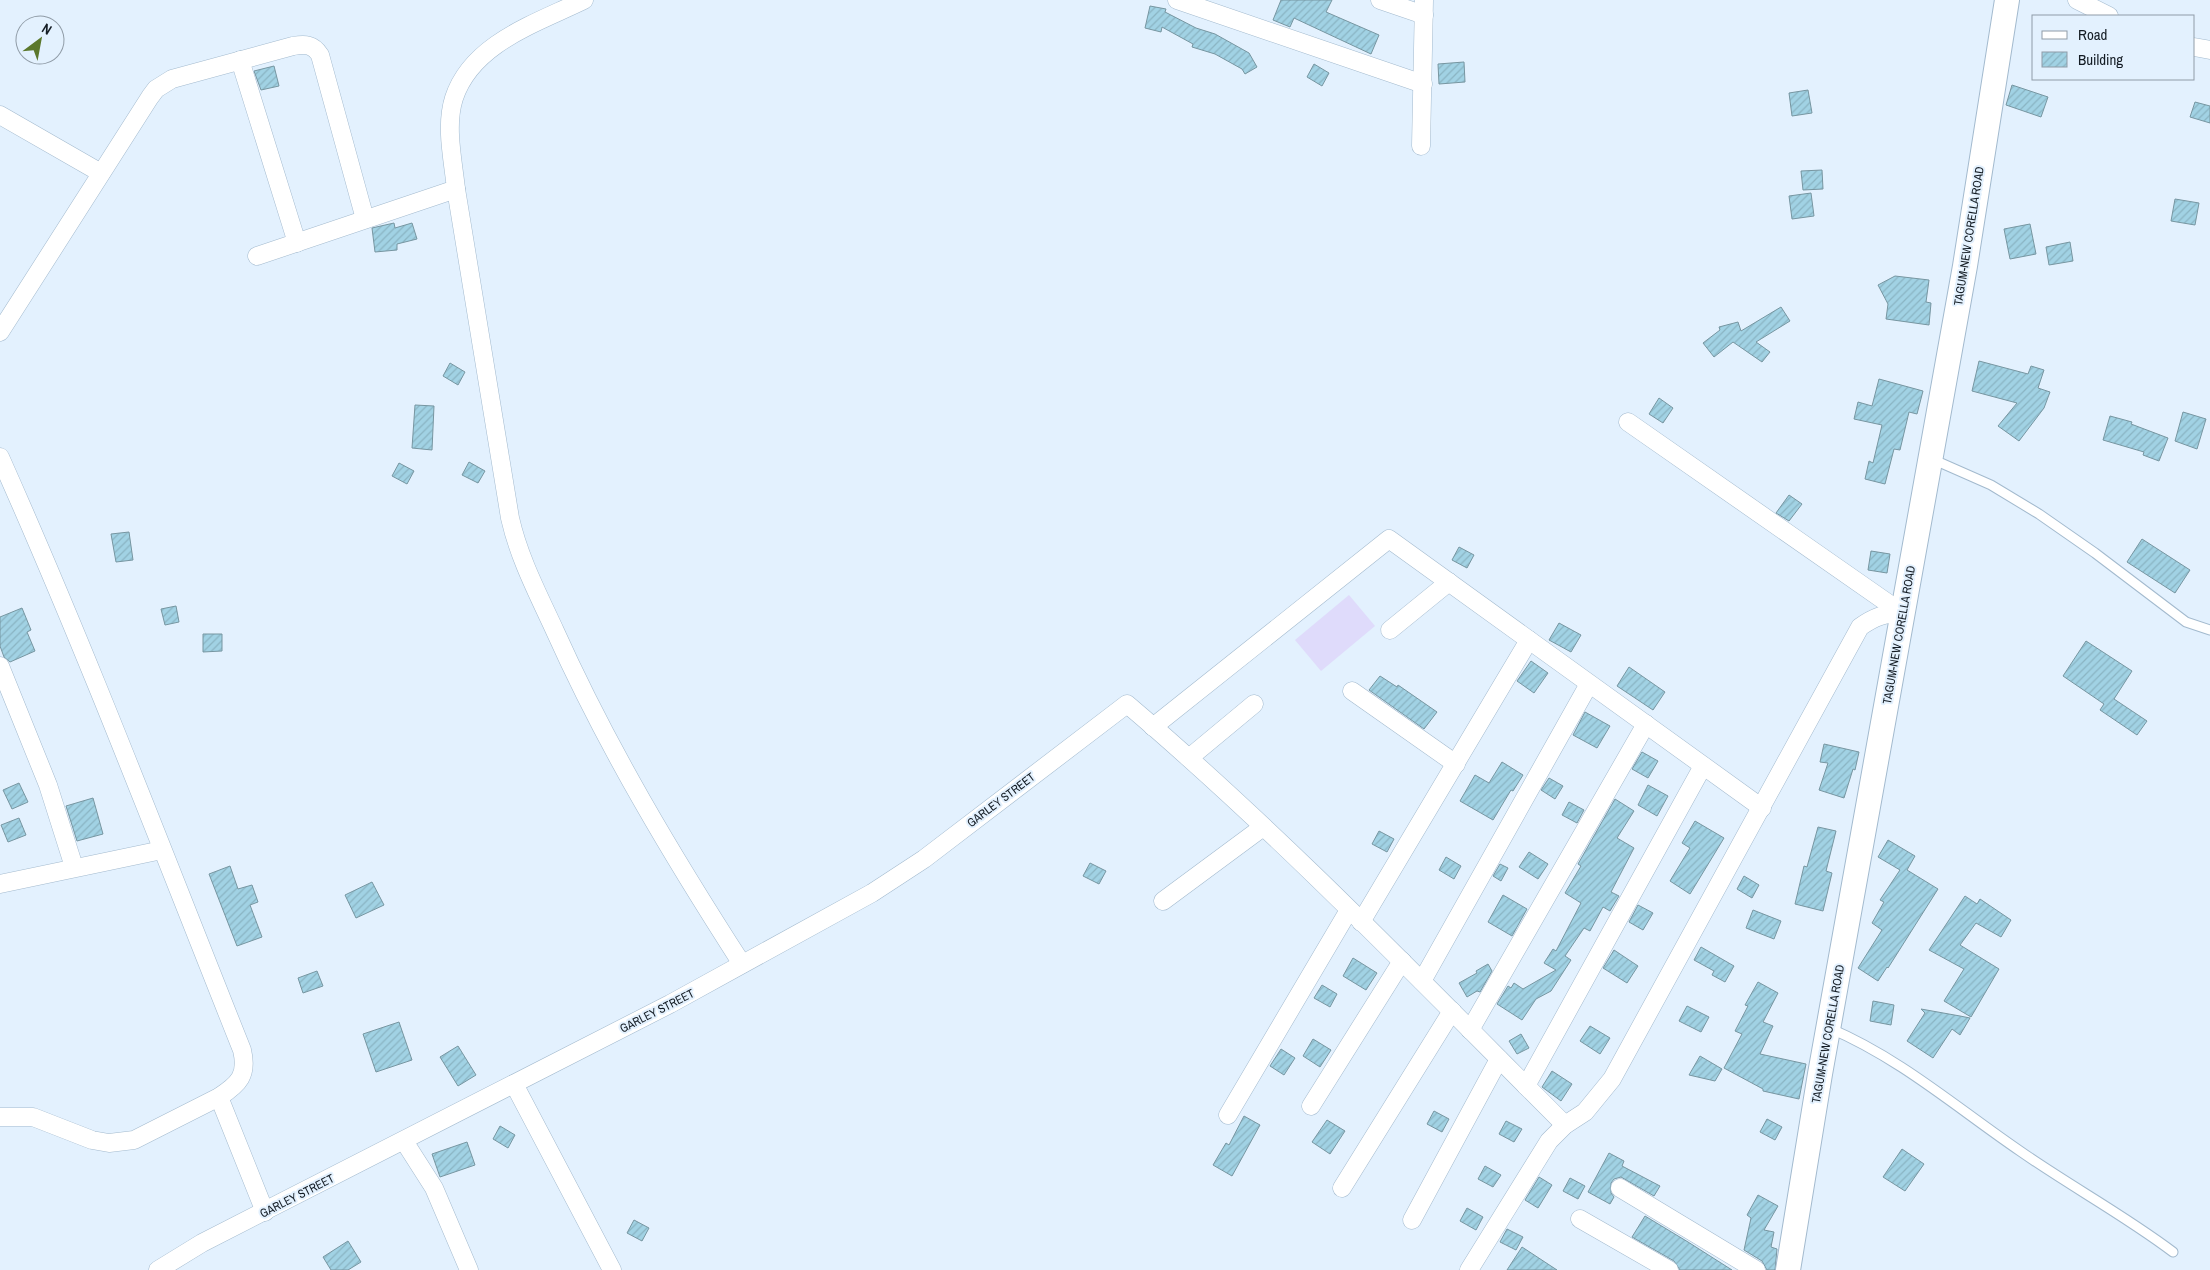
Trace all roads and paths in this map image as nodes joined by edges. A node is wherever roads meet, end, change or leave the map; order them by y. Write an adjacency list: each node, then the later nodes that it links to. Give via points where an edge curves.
1 (584, 0): 15 (street, via 503,41 484,53 466,73 454,98 450,122)
2 (1177, 0): 11 (street)
3 (1380, 0): 6 (street)
4 (2007, 0): 22 (main road, TAGUM-NEW CORELLA ROAD, via 1965,266)
5 (2077, 0): 7 (street)
6 (1424, 7): 11 (street)
7 (2107, 15)
8 (2195, 47): 9 (street)
9 (2210, 50)
10 (240, 60): 14 (street, via 172,79 156,90); 16 (street, via 304,44 317,50); 17 (street)
11 (1423, 84): 13 (street)
12 (0, 115): 14 (street)
13 (1421, 146)
14 (101, 173): 19 (street)
15 (456, 189): 16 (street); 45 (street, via 516,543 573,672 599,721 674,854)
16 (365, 219): 17 (street)
17 (296, 242): 18 (street)
18 (258, 256)
19 (0, 332)
20 (1628, 422): 24 (street)
21 (0, 457): 39 (street, via 45,558)
22 (1929, 458): 24 (main road, TAGUM-NEW CORELLA ROAD); 26 (lane, via 1992,485 2087,548 2186,622)
23 (1449, 582): 25 (street); 27 (street); 33 (street, via 1389,539)
24 (1902, 613): 37 (street, via 1886,613 1860,627); 48 (main road, TAGUM-NEW CORELLA ROAD)
25 (1390, 630)
26 (2210, 630)
27 (1530, 640): 29 (street); 35 (street)
28 (0, 666): 40 (street, via 48,786)
29 (1589, 684): 32 (street); 46 (street)
30 (1352, 691): 35 (street)
31 (1254, 704): 34 (street)
32 (1646, 724): 36 (street); 49 (street)
33 (1153, 726): 34 (street); 45 (street, GARLEY STREET, via 1126,704 924,859 872,894)
34 (1189, 758): 38 (street)
35 (1456, 764): 43 (street)
36 (1703, 766): 37 (street); 52 (street)
37 (1762, 808): 57 (street, via 1612,1079 1585,1112)
38 (1263, 827): 42 (street); 43 (street)
39 (162, 850): 40 (street); 53 (street, via 245,1061 239,1082)
40 (74, 868): 41 (street)
41 (0, 884)
42 (1164, 901)
43 (1355, 916): 44 (street); 55 (street)
44 (1402, 961): 46 (street); 54 (street)
45 (742, 964): 51 (street, GARLEY STREET)
46 (1422, 981): 47 (street)
47 (1452, 1011): 49 (street); 59 (street)
48 (1829, 1028): 64 (lane, via 1893,1060 2020,1151 2138,1225); 71 (main road, TAGUM-NEW CORELLA ROAD)
49 (1470, 1030): 50 (street)
50 (1499, 1059): 52 (street); 63 (street)
51 (514, 1084): 58 (street, GARLEY STREET); 67 (street)
52 (1526, 1086): 57 (street)
53 (219, 1097): 56 (street, via 134,1140 109,1143 92,1140 33,1117); 61 (street)
54 (1311, 1106)
55 (1228, 1115)
56 (0, 1118)
57 (1564, 1125): 68 (street, via 1548,1141)
58 (404, 1141): 61 (street, GARLEY STREET); 66 (street, via 434,1188)
59 (1342, 1188)
60 (1620, 1188): 70 (street)
61 (265, 1212): 65 (street, GARLEY STREET)
62 (1580, 1219): 69 (street)
63 (1412, 1220)
64 (2173, 1252)
65 (158, 1270)
66 (470, 1270)
67 (612, 1270)
68 (1469, 1270)
69 (1669, 1270)
70 (1756, 1270)
71 (1788, 1270)

